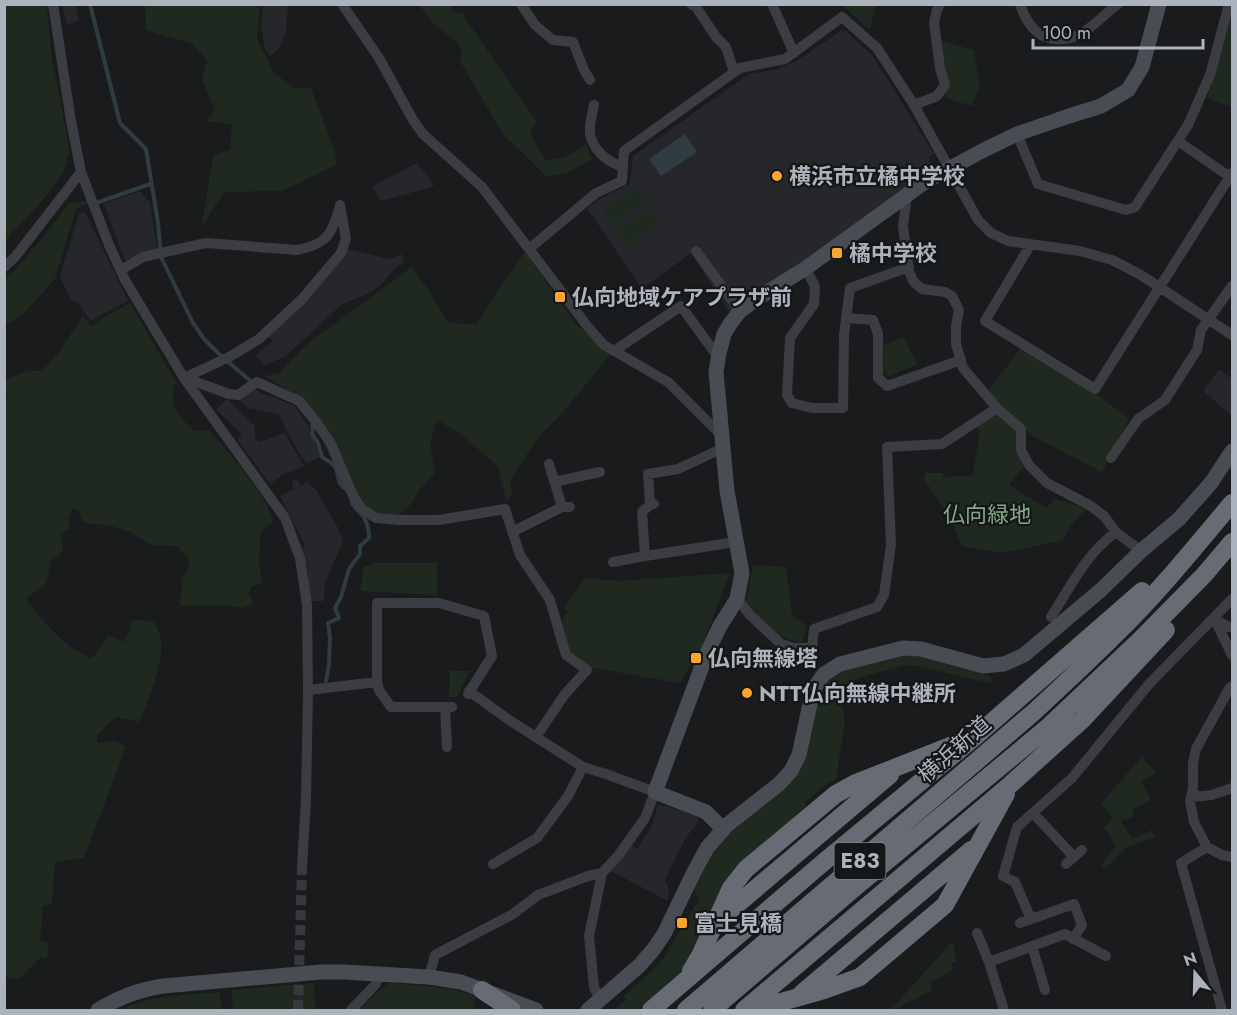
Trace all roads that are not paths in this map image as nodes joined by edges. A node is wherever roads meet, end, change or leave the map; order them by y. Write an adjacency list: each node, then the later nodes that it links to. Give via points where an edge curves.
1 (53, 4): 20 (street)
2 (342, 4): 24 (street, via 380,58 418,127 482,187)
3 (521, 4): 13 (street, via 553,40 573,42)
4 (692, 4): 12 (street, via 726,47)
5 (772, 4): 11 (street)
6 (940, 4): 15 (street, via 934,22 945,86 937,96)
7 (1020, 4): 8 (street, via 1039,34 1070,39 1084,33)
8 (1118, 4)
9 (1159, 4): 16 (street, via 1142,68 1128,90 1101,106)
10 (1229, 4): 17 (street, via 1210,75)
11 (794, 53): 12 (street, via 785,59); 15 (street, via 842,17 877,48)
12 (734, 72): 18 (street, via 624,151)
13 (590, 80)
14 (594, 105): 18 (street, via 590,133 595,146 613,164)
15 (914, 105): 19 (street)
16 (1017, 134): 17 (street, via 1038,184 1126,210 1135,207); 19 (street)
17 (1178, 141): 21 (street)
18 (623, 166): 24 (street, via 622,181 596,193)
19 (949, 169): 22 (street); 23 (street, via 978,220 992,233 1008,241)
20 (81, 172): 26 (street); 29 (street)
21 (1231, 175): 31 (street)
22 (907, 194): 27 (street, via 903,226); 28 (street)
23 (1031, 244): 31 (street, via 1112,260); 31 (street, via 985,321 1095,389)
24 (529, 249): 36 (street, via 587,326)
25 (696, 251): 32 (street)
26 (4, 267)
27 (909, 267): 33 (street, via 850,288); 38 (street, via 917,285 945,292 957,304 956,344)
28 (806, 268): 32 (street); 33 (street, via 815,286 814,304 790,338 787,395 792,403 812,408 843,408)
29 (121, 270): 39 (street); 39 (street, via 143,257 207,243 311,248 334,227 340,205 346,239 341,253 302,299 259,339)
30 (1233, 286): 34 (street)
31 (1160, 287): 34 (street)
32 (740, 311): 37 (street, via 724,334)
33 (846, 318): 38 (street, via 873,321 878,334 878,378 887,386)
34 (1208, 320): 35 (street); 43 (street, via 1197,350 1165,400 1138,419)
35 (1233, 335)
36 (614, 351): 37 (street, via 681,306); 41 (street, via 668,382)
37 (718, 357): 41 (street)
38 (961, 360): 40 (street, via 963,368)
39 (184, 378): 48 (street, via 238,395 254,384 299,401 331,444 354,498 376,518 439,520 505,509); 65 (street, via 285,518 300,558 307,605)
40 (998, 408): 49 (street, via 1021,429 1022,450 1029,465 1047,483 1104,516); 57 (street, via 942,444 886,447 891,545 884,595 877,607 814,629 812,648 794,648 781,644)
41 (722, 442): 50 (street); 55 (street, via 678,469 648,474 652,504 642,512)
42 (1233, 451): 54 (street, via 1179,519)
43 (1111, 458)
44 (549, 464): 46 (street)
45 (600, 471): 46 (street)
46 (554, 482): 48 (street, via 566,507)
47 (1233, 503): 51 (highway, 横浜新道 / E83)
48 (512, 532): 67 (street, via 520,555 550,600 566,654 587,670)
49 (1116, 532): 54 (street); 60 (street, via 1086,559)
50 (736, 542): 55 (street); 57 (street, via 742,573)
51 (1199, 542): 66 (highway); 111 (highway, 横浜新道 / E83, via 1119,632 1034,712)
52 (1233, 542): 112 (highway, 横浜新道 / E83, via 1140,640 1047,728)
53 (1233, 547): 72 (highway, via 1197,595 1082,720)
54 (1141, 551): 60 (street, via 1102,589)
55 (645, 556): 56 (street)
56 (613, 562)
57 (737, 599): 74 (street, via 707,653)
58 (1233, 599): 59 (street)
59 (1214, 618): 61 (street); 62 (street); 76 (street, via 1149,684 1072,778)
60 (1048, 625): 78 (street, via 1024,655 1004,664 983,666 903,648 840,664 824,674 813,690 799,754 791,771)
61 (1233, 627)
62 (1233, 655)
63 (377, 682): 65 (street); 67 (street, via 377,603 439,603 484,616 492,656 469,692); 68 (street, via 378,690 391,707 449,707)
64 (1233, 686): 75 (street, via 1196,749)
65 (308, 690): 84 (street)
66 (976, 736): 69 (highway); 97 (highway)
67 (536, 737): 71 (street)
68 (447, 747)
69 (937, 751): 70 (highway); 92 (highway)
70 (901, 766): 87 (highway); 87 (highway, via 836,794 746,869 731,888)
71 (583, 767): 74 (street); 83 (street, via 568,796 537,838)
72 (1011, 784): 77 (highway); 113 (highway)
73 (1233, 788): 75 (street)
74 (655, 792): 78 (street, via 706,812); 85 (street, via 645,818)
75 (1191, 797): 80 (street, via 1194,822)
76 (1033, 813): 81 (street); 86 (street, via 1017,827 1003,876 1015,882)
77 (995, 814): 79 (highway); 103 (highway)
78 (723, 829): 101 (street, via 707,848 653,950)
79 (979, 843): 100 (highway); 100 (highway, via 945,905 860,977)
80 (1207, 847): 82 (street); 104 (street, via 1181,863)
81 (1074, 857)
82 (1233, 857)
83 (493, 864)
84 (302, 867)
85 (602, 873): 96 (street, via 538,895 513,914 435,956); 101 (street, via 589,936 594,987)
86 (1031, 919): 88 (street); 90 (street, via 1074,904 1082,925)
87 (715, 923): 92 (highway)
88 (1020, 923)
89 (977, 933): 94 (street)
90 (1073, 939): 91 (street, via 1065,934); 93 (street)
91 (1032, 946): 94 (street); 99 (street)
92 (702, 950): 97 (highway)
93 (1106, 956)
94 (989, 962): 114 (street)
95 (380, 974): 96 (street); 105 (street, via 321,972 163,986 117,999); 106 (street, via 376,984)
96 (429, 977): 98 (street)
97 (684, 983): 110 (highway)
98 (482, 990): 107 (highway); 108 (street)
99 (1045, 990)
100 (795, 999): 103 (highway)
101 (600, 1000): 109 (street)
102 (1233, 1004): 104 (street)
103 (759, 1009)
104 (1220, 1010)
105 (98, 1011)
106 (351, 1011)
107 (512, 1011)
108 (536, 1011)
109 (588, 1011)
110 (651, 1011)
111 (686, 1011)
112 (712, 1011)
113 (744, 1011)
114 (1004, 1011)

